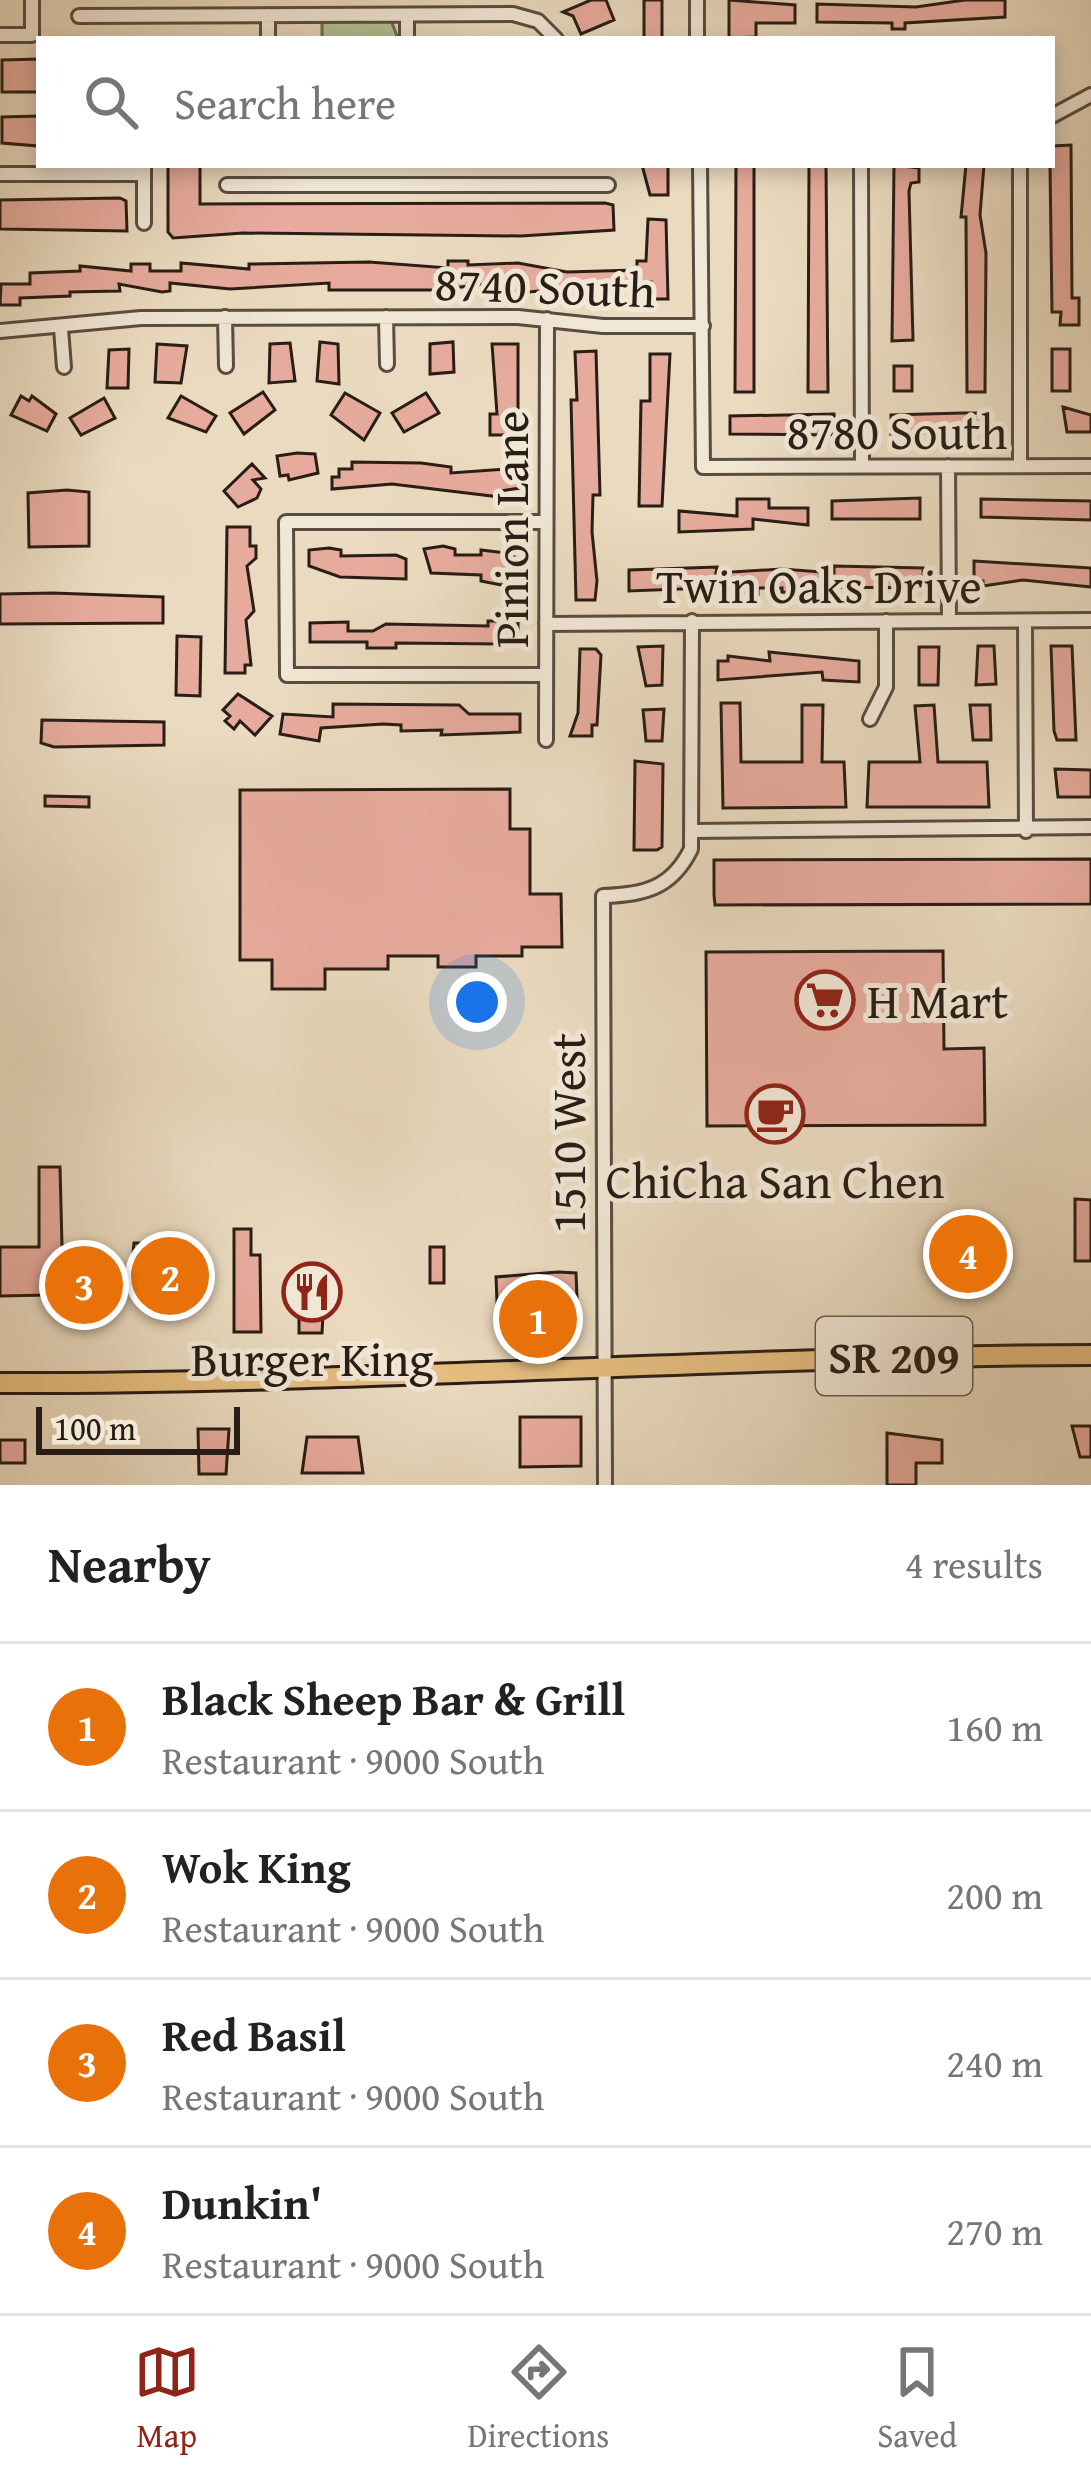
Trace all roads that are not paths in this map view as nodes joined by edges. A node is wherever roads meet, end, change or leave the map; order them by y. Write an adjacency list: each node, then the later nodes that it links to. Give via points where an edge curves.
1 (32, 0): 7 (street, via 32,35)
2 (697, 0): 11 (street)
3 (506, 7): 5 (street); 10 (street)
4 (268, 15): 5 (street); 6 (street); 8 (street)
5 (406, 15): 9 (street)
6 (79, 16)
7 (0, 35)
8 (268, 36)
9 (407, 36)
10 (553, 36)
11 (697, 36)
12 (1091, 94): 13 (street)
13 (1055, 114)
14 (268, 168): 23 (street)
15 (408, 168): 24 (street)
16 (542, 168): 25 (street)
17 (700, 168): 31 (street)
18 (861, 168): 37 (street)
19 (1020, 168): 39 (street)
20 (144, 169): 21 (street); 27 (street)
21 (0, 173)
22 (227, 185): 23 (street)
23 (268, 185): 24 (street)
24 (408, 185): 25 (street)
25 (542, 185): 26 (street)
26 (608, 185)
27 (144, 224)
28 (225, 317): 29 (street, 8740 South); 32 (street, 8740 South); 35 (street)
29 (386, 317): 30 (street, 8740 South); 34 (street, 8740 South)
30 (547, 319): 31 (street, 8740 South); 41 (street, Pinion Lane)
31 (703, 326): 37 (street, 8780 South, via 703,467)
32 (61, 329): 33 (street, 8740 South); 36 (street)
33 (0, 331)
34 (387, 364)
35 (226, 366)
36 (64, 367)
37 (862, 466): 38 (street, 8780 South)
38 (948, 466): 39 (street, 8780 South); 42 (street)
39 (1020, 466): 40 (street, 8780 South)
40 (1091, 466)
41 (545, 522): 47 (street, Pinion Lane); 48 (street, via 286,522 287,675)
42 (949, 620): 45 (street, Twin Oaks Drive); 46 (street, Twin Oaks Drive)
43 (1091, 620): 46 (street, Twin Oaks Drive)
44 (692, 621): 45 (street, Twin Oaks Drive); 47 (street, Twin Oaks Drive); 52 (street)
45 (886, 621): 49 (street, via 886,687)
46 (1025, 621): 53 (street)
47 (546, 624): 48 (street, Pinion Lane)
48 (546, 674): 50 (street, Pinion Lane)
49 (870, 719)
50 (546, 740)
51 (1091, 827): 53 (street)
52 (693, 831): 53 (street); 55 (street, 1510 West, via 692,849 671,879 652,891 603,896)
53 (1026, 831)
54 (1091, 1355): 55 (main road, SR 209)
55 (604, 1369): 56 (main road, SR 209); 57 (street, 1510 West)
56 (0, 1383)
57 (605, 1485)

